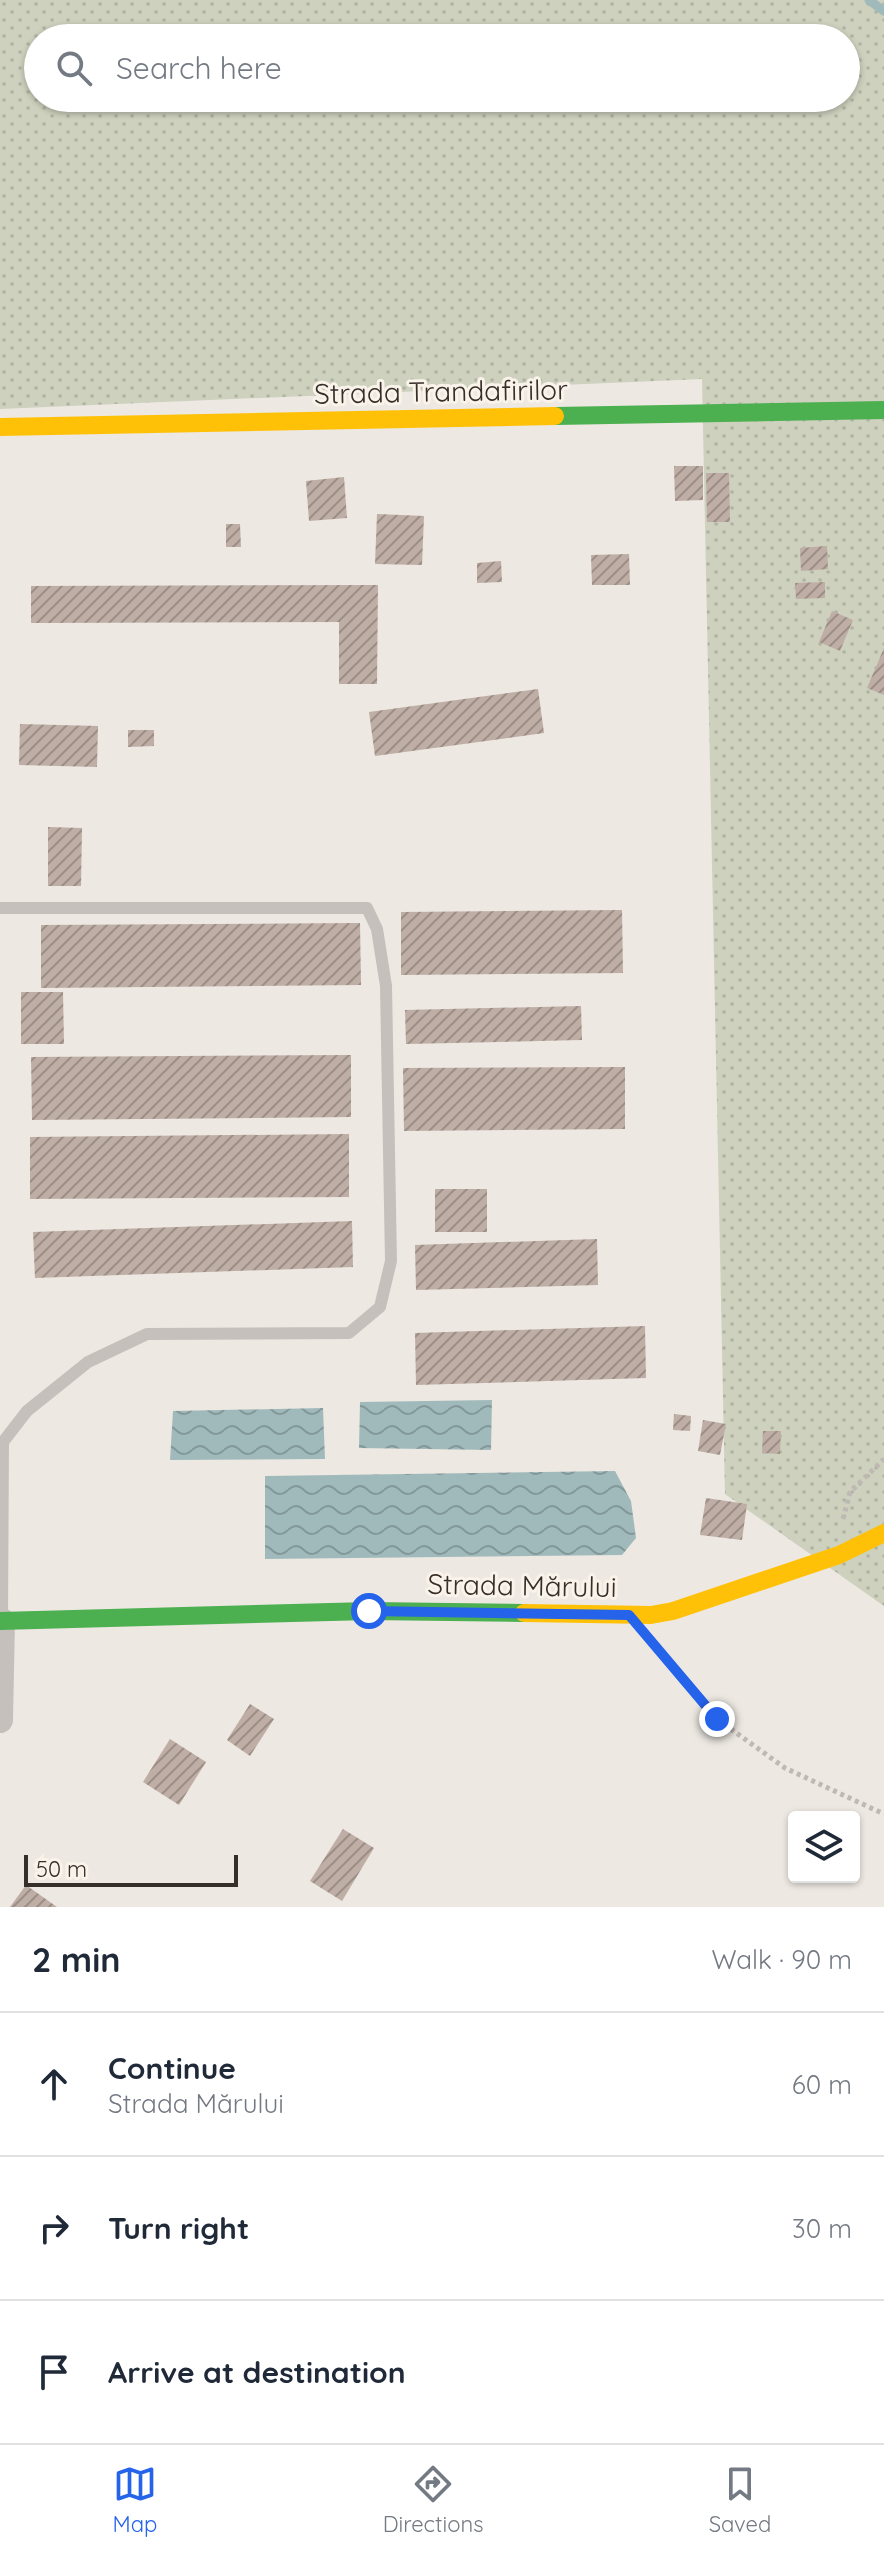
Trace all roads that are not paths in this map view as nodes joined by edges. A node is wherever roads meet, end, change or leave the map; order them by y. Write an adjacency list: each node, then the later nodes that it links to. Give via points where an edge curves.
1 (884, 410): 2 (street, Strada Trandafirilor)
2 (0, 427)
3 (0, 908): 5 (lane, via 367,908 377,929 386,986 391,1261 380,1307 349,1333 147,1334 88,1362 27,1411 3,1442)
4 (884, 1533): 5 (street, Strada Mărului, via 839,1555 673,1611 369,1611)
5 (1, 1621): 6 (street)
6 (0, 1720)

